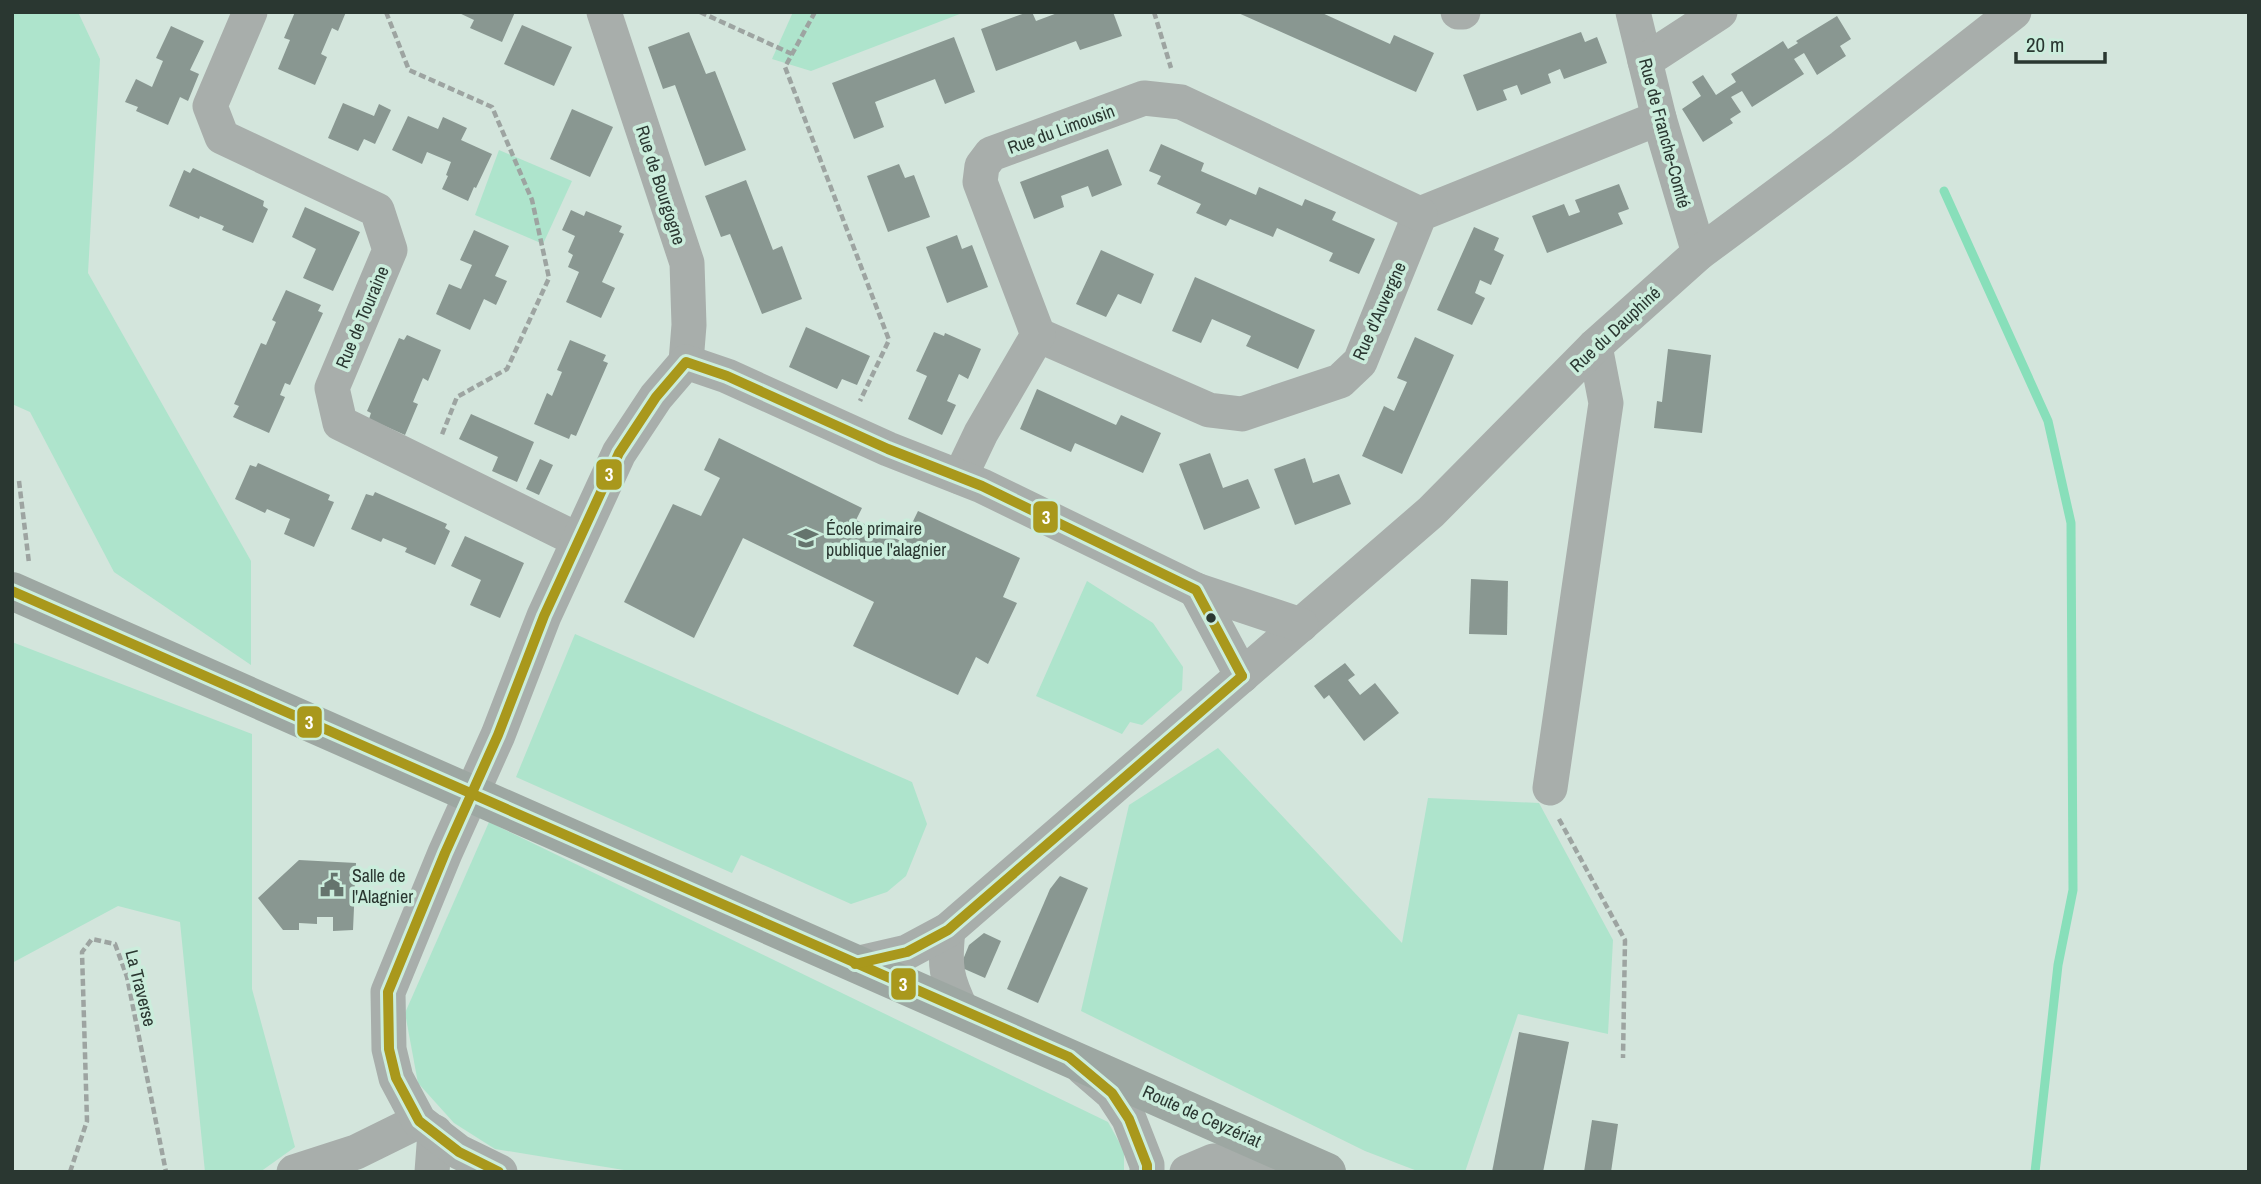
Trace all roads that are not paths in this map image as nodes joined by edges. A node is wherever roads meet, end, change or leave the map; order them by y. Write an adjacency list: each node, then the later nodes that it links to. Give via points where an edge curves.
1 (250, 12): 14 (street, Rue de Touraine, via 209,106 222,137 377,210 390,250 332,388 340,423)
2 (604, 12): 12 (street, Rue de Bourgogne, via 687,263)
3 (1633, 12): 6 (street, Rue de Franche-Comté)
4 (1720, 12): 6 (street)
5 (2014, 12): 9 (street, Rue du Dauphiné)
6 (1645, 61): 7 (street, Rue de Franche-Comté)
7 (1659, 118): 8 (street); 9 (street, Rue de Franche-Comté)
8 (1420, 214): 10 (street, Rue d'Auvergne, via 1360,362 1340,381 1241,414 1209,410); 10 (street, Rue du Limousin, via 1181,102 1144,99 991,154 982,166 979,182)
9 (1699, 253): 11 (street, Rue du Dauphiné)
10 (1038, 335): 13 (street)
11 (1595, 346): 17 (street, Rue du Dauphiné, via 1431,512); 19 (street, via 1606,403)
12 (686, 362): 13 (street); 14 (street, via 619,453)
13 (960, 477): 15 (street)
14 (578, 540): 24 (street, via 388,992 389,1049 396,1078)
15 (1196, 590): 17 (street); 18 (street)
16 (23, 596): 21 (main road, Route de Ceyzériat)
17 (1300, 625): 18 (street, Rue du Dauphiné)
18 (1241, 676): 20 (street, Rue du Dauphiné)
19 (1550, 788)
20 (948, 930): 21 (street, Rue du Dauphiné, via 907,952); 22 (street, via 944,959)
21 (855, 964): 22 (main road, Route de Ceyzériat)
22 (962, 1011): 23 (main road, Route de Ceyzériat)
23 (1069, 1057): 25 (main road, Route de Ceyzériat); 29 (street, via 1112,1093 1129,1119)
24 (427, 1127): 26 (street); 27 (street); 28 (street, via 459,1152)
25 (1317, 1168): 30 (street, via 1259,1160 1213,1161)
26 (294, 1172)
27 (432, 1172)
28 (500, 1172)
29 (1147, 1172)
30 (1187, 1172)

